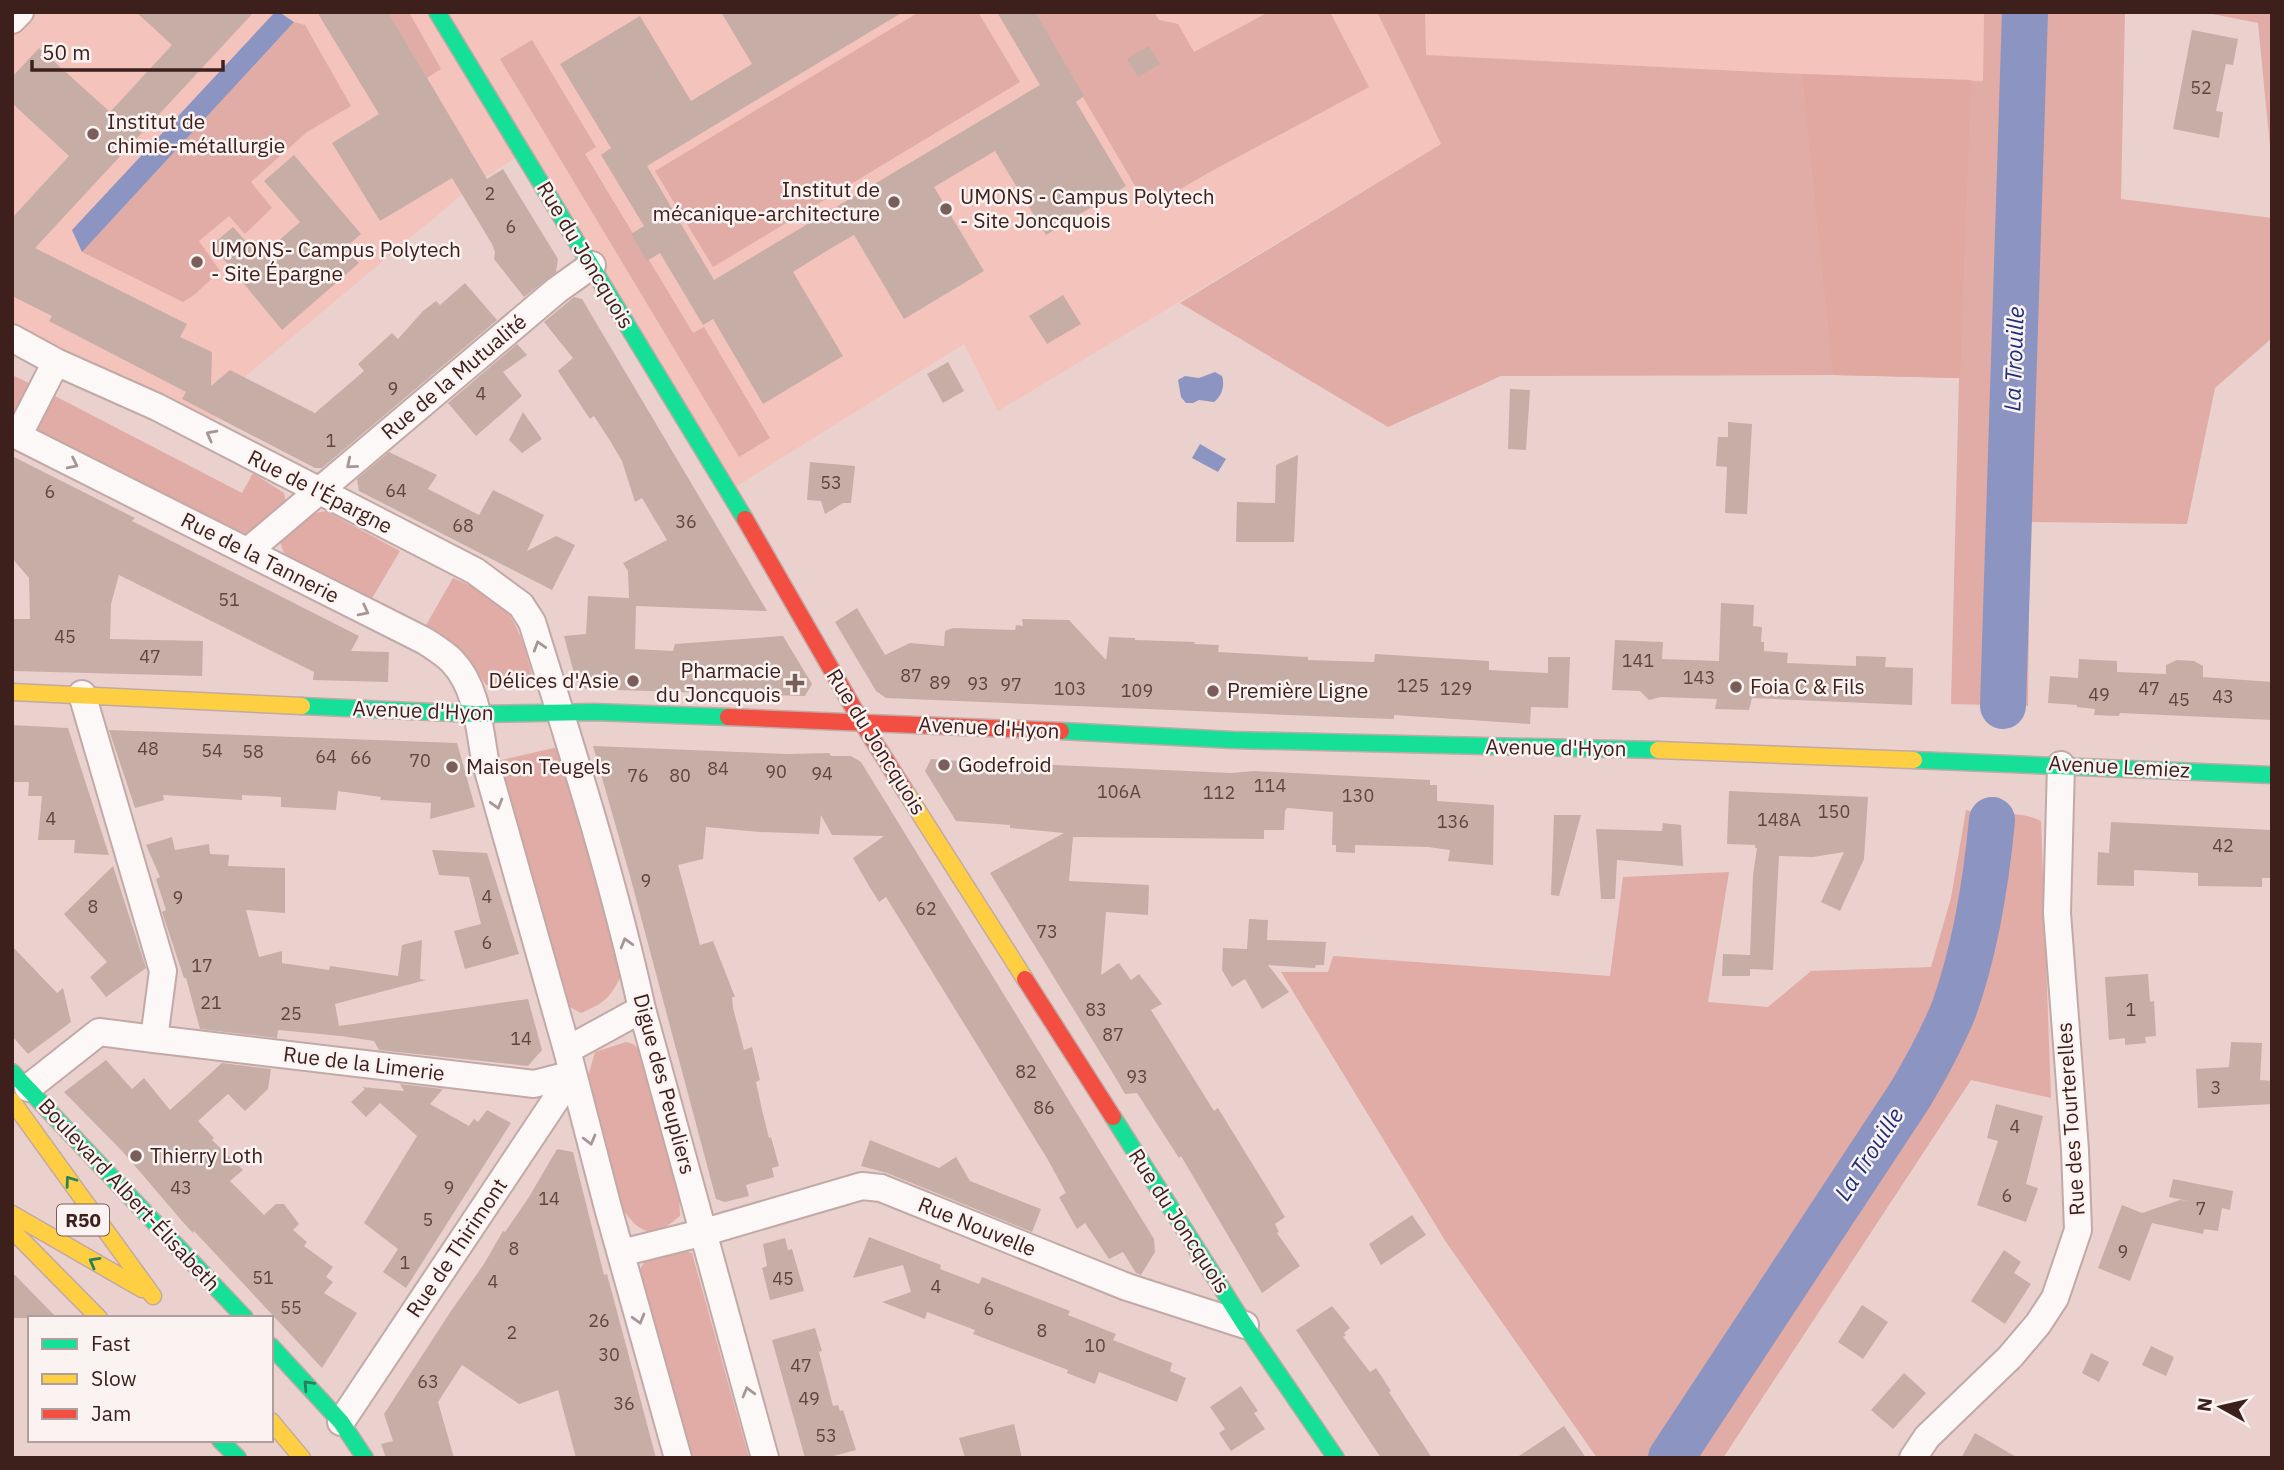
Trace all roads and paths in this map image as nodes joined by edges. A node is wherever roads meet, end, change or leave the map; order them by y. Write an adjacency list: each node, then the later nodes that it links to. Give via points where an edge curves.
1 (20, 12): 3 (street)
2 (437, 12): 4 (main road, Rue du Joncquois)
3 (12, 20)
4 (592, 265): 8 (street, Rue de la Mutualité, one-way to 8); 14 (main road, Rue du Joncquois)
5 (12, 338): 6 (street, Rue de l'Épargne)
6 (56, 362): 7 (street); 8 (street, Rue de l'Épargne, one-way to 6, via 158,407)
7 (15, 435): 9 (street, Rue de la Tannerie, one-way to 9)
8 (319, 491): 9 (street, Rue de la Mutualité); 12 (street, Rue de l'Épargne, one-way to 8, via 532,622 521,605 475,571)
9 (248, 551): 13 (street, Rue de la Tannerie, one-way to 13, via 425,641 452,661 468,682)
10 (12, 692): 11 (main road, Avenue d'Hyon)
11 (82, 694): 13 (main road, Avenue d'Hyon); 19 (street, via 163,971)
12 (559, 711): 13 (main road, Avenue d'Hyon); 14 (main road, Avenue d'Hyon); 18 (street, Digue des Peupliers, one-way to 12)
13 (477, 714): 20 (street, one-way to 20, via 485,760)
14 (861, 721): 15 (main road, Avenue d'Hyon, via 1233,740); 31 (main road, Rue du Joncquois)
15 (1967, 760): 16 (main road, Avenue Lemiez)
16 (2061, 765): 17 (main road, Avenue Lemiez); 42 (street, Rue des Tourterelles, via 2057,913 2078,1230 2055,1298 2038,1324 1927,1437)
17 (2272, 775)
18 (642, 1009): 20 (street); 25 (street, Digue des Peupliers)
19 (154, 1039): 20 (street, Rue de la Limerie, via 534,1084); 21 (street, Rue de la Limerie, via 99,1032)
20 (570, 1062): 26 (street, one-way to 26); 33 (street, Rue de Thirimont)
21 (18, 1087): 27 (main road, one-way to 21); 30 (main road, Boulevard Albert-Élisabeth)
22 (69, 1205): 27 (main road, R50)
23 (12, 1213): 27 (main road, one-way to 23)
24 (12, 1230): 29 (main road)
25 (705, 1232): 26 (street, Rue Nouvelle); 31 (street, Rue Nouvelle, via 862,1186 881,1188 1127,1287); 40 (street, Digue des Peupliers, one-way to 25)
26 (621, 1253): 39 (street, one-way to 39)
27 (153, 1296): 28 (main road, R50)
28 (167, 1310)
29 (97, 1316)
30 (243, 1316)
31 (1245, 1325): 41 (main road, Rue du Joncquois)
32 (273, 1348): 33 (main road, one-way to 32)
33 (341, 1422): 38 (main road)
34 (273, 1423): 37 (main road)
35 (222, 1442): 36 (main road)
36 (238, 1458)
37 (302, 1458)
38 (365, 1458)
39 (678, 1458)
40 (765, 1458)
41 (1336, 1458)
42 (1913, 1458)

